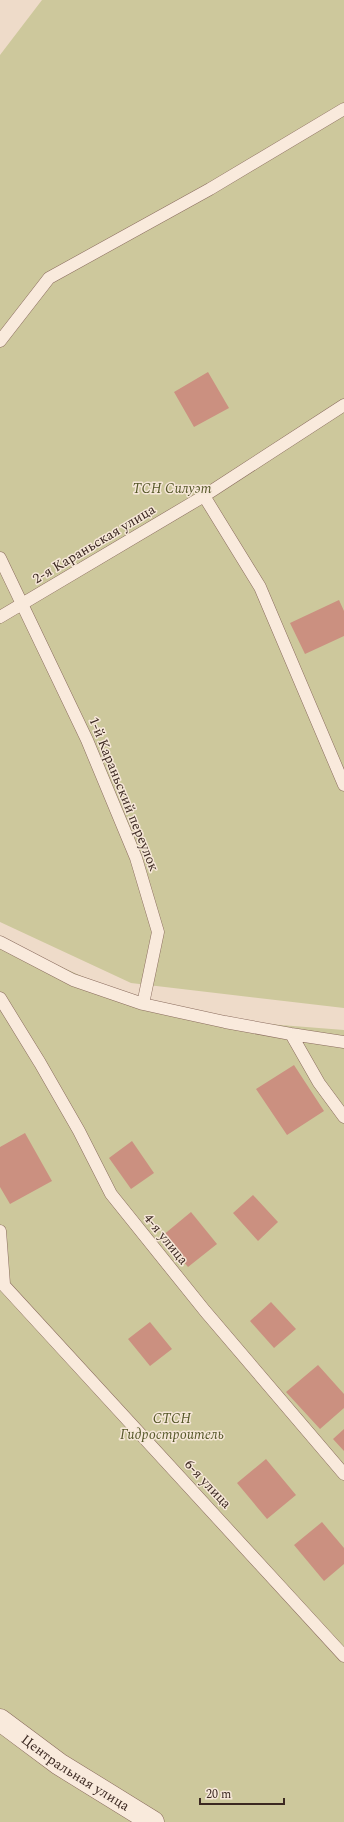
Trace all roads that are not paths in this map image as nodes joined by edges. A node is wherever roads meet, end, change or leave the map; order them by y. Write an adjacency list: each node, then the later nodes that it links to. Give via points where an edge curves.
1 (344, 109): 2 (lane, via 210,189 49,278)
2 (0, 341)
3 (344, 405): 4 (lane, 2-я Караньская улица)
4 (204, 496): 6 (lane, 2-я Караньская улица); 8 (lane, via 260,586)
5 (0, 558): 6 (lane, 1-й Караньский переулок)
6 (22, 604): 7 (lane, 2-я Караньская улица); 11 (lane, 1-й Караньский переулок, via 87,740 136,858 154,917 158,932)
7 (0, 617)
8 (344, 785)
9 (0, 942): 11 (lane, via 73,980)
10 (0, 998): 17 (lane, 4-я улица, via 79,1131 111,1194 205,1311)
11 (143, 1004): 12 (lane)
12 (291, 1034): 13 (lane); 14 (lane, via 319,1083)
13 (344, 1042)
14 (344, 1117)
15 (0, 1231): 16 (lane)
16 (2, 1283): 18 (lane, 6-я улица)
17 (344, 1474)
18 (344, 1656)
19 (0, 1720): 20 (street, Центральная улица, via 59,1764)
20 (153, 1822)

